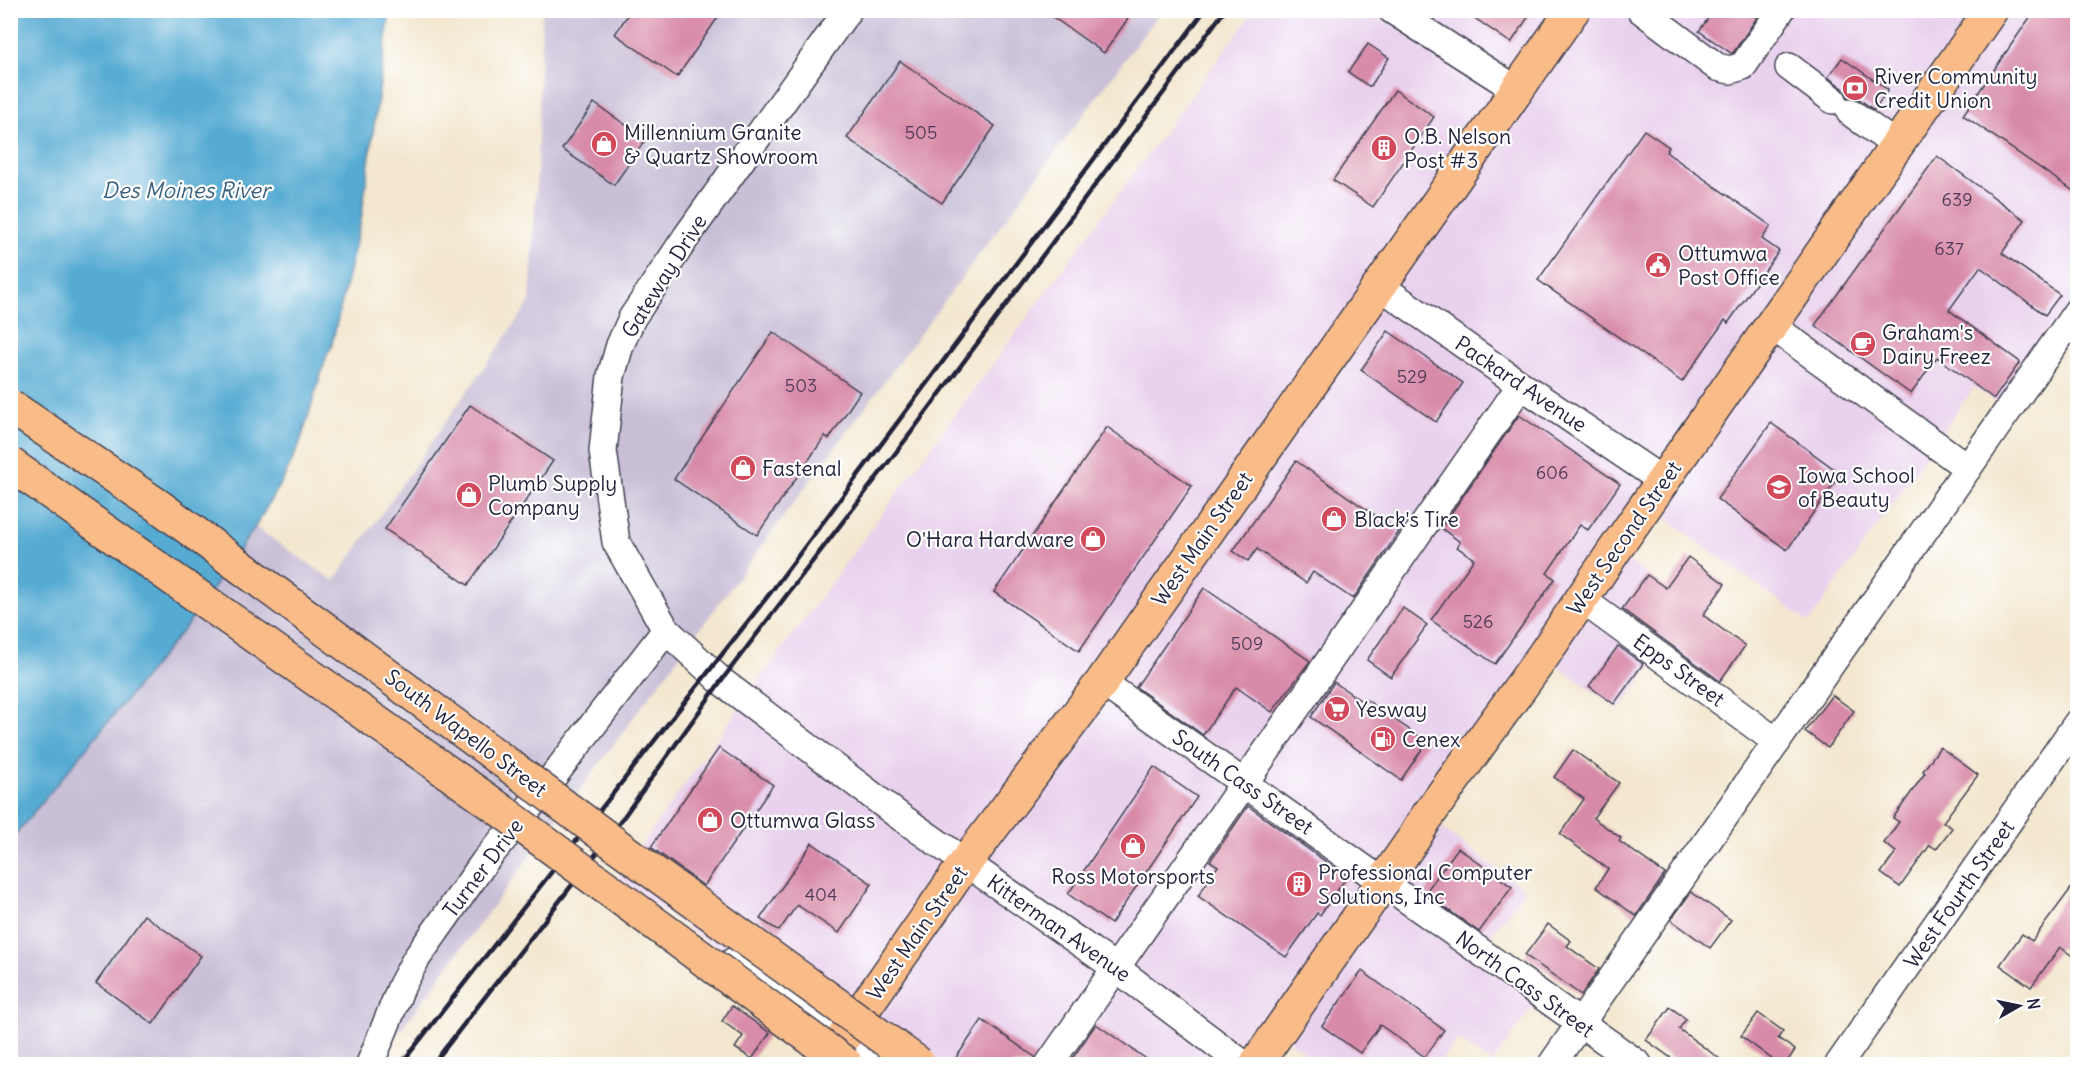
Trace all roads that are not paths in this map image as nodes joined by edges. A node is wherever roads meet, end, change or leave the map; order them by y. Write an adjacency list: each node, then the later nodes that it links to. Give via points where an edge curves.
1 (848, 10): 19 (street, Gateway Drive, via 632,318 611,375 603,451 616,542)
2 (1392, 10): 8 (street)
3 (1573, 10): 8 (main road, West Main Street)
4 (1641, 10): 5 (street, via 1718,67 1730,70 1743,66)
5 (1781, 10)
6 (1991, 10): 9 (main road, West Second Street)
7 (1789, 67): 9 (street)
8 (1517, 90): 10 (main road, West Main Street)
9 (1897, 146): 12 (main road, West Second Street)
10 (1380, 286): 13 (street, Packard Avenue); 20 (main road, West Main Street)
11 (2078, 310): 16 (street)
12 (1772, 326): 16 (street); 17 (main road, West Second Street)
13 (1521, 385): 17 (street, Packard Avenue); 24 (street)
14 (10, 406): 33 (main road, South Wapello Street, bridge, via 160,507)
15 (10, 464): 30 (main road, South Wapello Street, bridge, via 487,800)
16 (1968, 468): 22 (street)
17 (1664, 481): 18 (main road, West Second Street)
18 (1581, 599): 22 (street, Epps Street); 27 (main road, West Second Street)
19 (666, 630): 23 (street, Gateway Drive, via 721,681); 31 (street, Turner Drive, via 486,861 416,958)
20 (1102, 682): 24 (street, South Cass Street); 25 (main road, West Main Street)
21 (2078, 722): 39 (street, West Fourth Street)
22 (1777, 742): 29 (street)
23 (815, 752): 25 (street, Kitterman Avenue)
24 (1245, 783): 27 (street, South Cass Street); 28 (street)
25 (966, 862): 28 (street, Kitterman Avenue); 30 (main road, West Main Street)
26 (618, 878): 30 (street, South Wapello Street)
27 (1384, 882): 29 (street, North Cass Street); 36 (main road, West Second Street)
28 (1116, 968): 34 (street); 35 (street, Kitterman Avenue)
29 (1581, 1023): 37 (street); 38 (street, North Cass Street)
30 (838, 1056): 32 (street, South Wapello Street)
31 (370, 1065)
32 (876, 1065)
33 (920, 1065)
34 (1049, 1065)
35 (1243, 1065)
36 (1256, 1065)
37 (1552, 1065)
38 (1638, 1065)
39 (1839, 1065)

